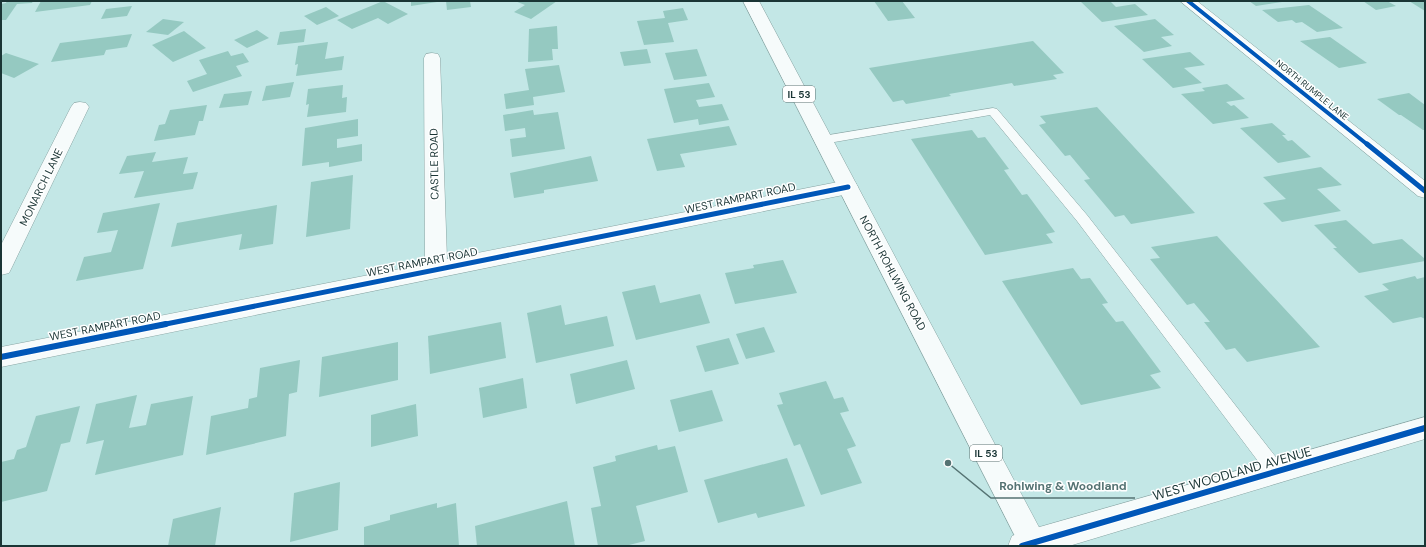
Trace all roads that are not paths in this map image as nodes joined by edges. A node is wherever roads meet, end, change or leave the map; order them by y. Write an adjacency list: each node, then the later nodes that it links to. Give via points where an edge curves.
1 (751, 1): 5 (street, NORTH ROHLWING ROAD / IL 53)
2 (1188, 1): 7 (street, NORTH RUMPLE LANE)
3 (432, 58): 9 (street, CASTLE ROAD)
4 (80, 107): 8 (street, MONARCH LANE)
5 (823, 140): 6 (street, NORTH ROHLWING ROAD / IL 53); 12 (lane, via 993,111 1082,218)
6 (848, 186): 9 (street, WEST RAMPART ROAD); 13 (street, NORTH ROHLWING ROAD / IL 53)
7 (1423, 188)
8 (1, 267)
9 (436, 270): 10 (street, WEST RAMPART ROAD)
10 (1, 357)
11 (1425, 428): 12 (street, WEST WOODLAND AVENUE)
12 (1276, 471): 13 (street, WEST WOODLAND AVENUE)
13 (1030, 545)

